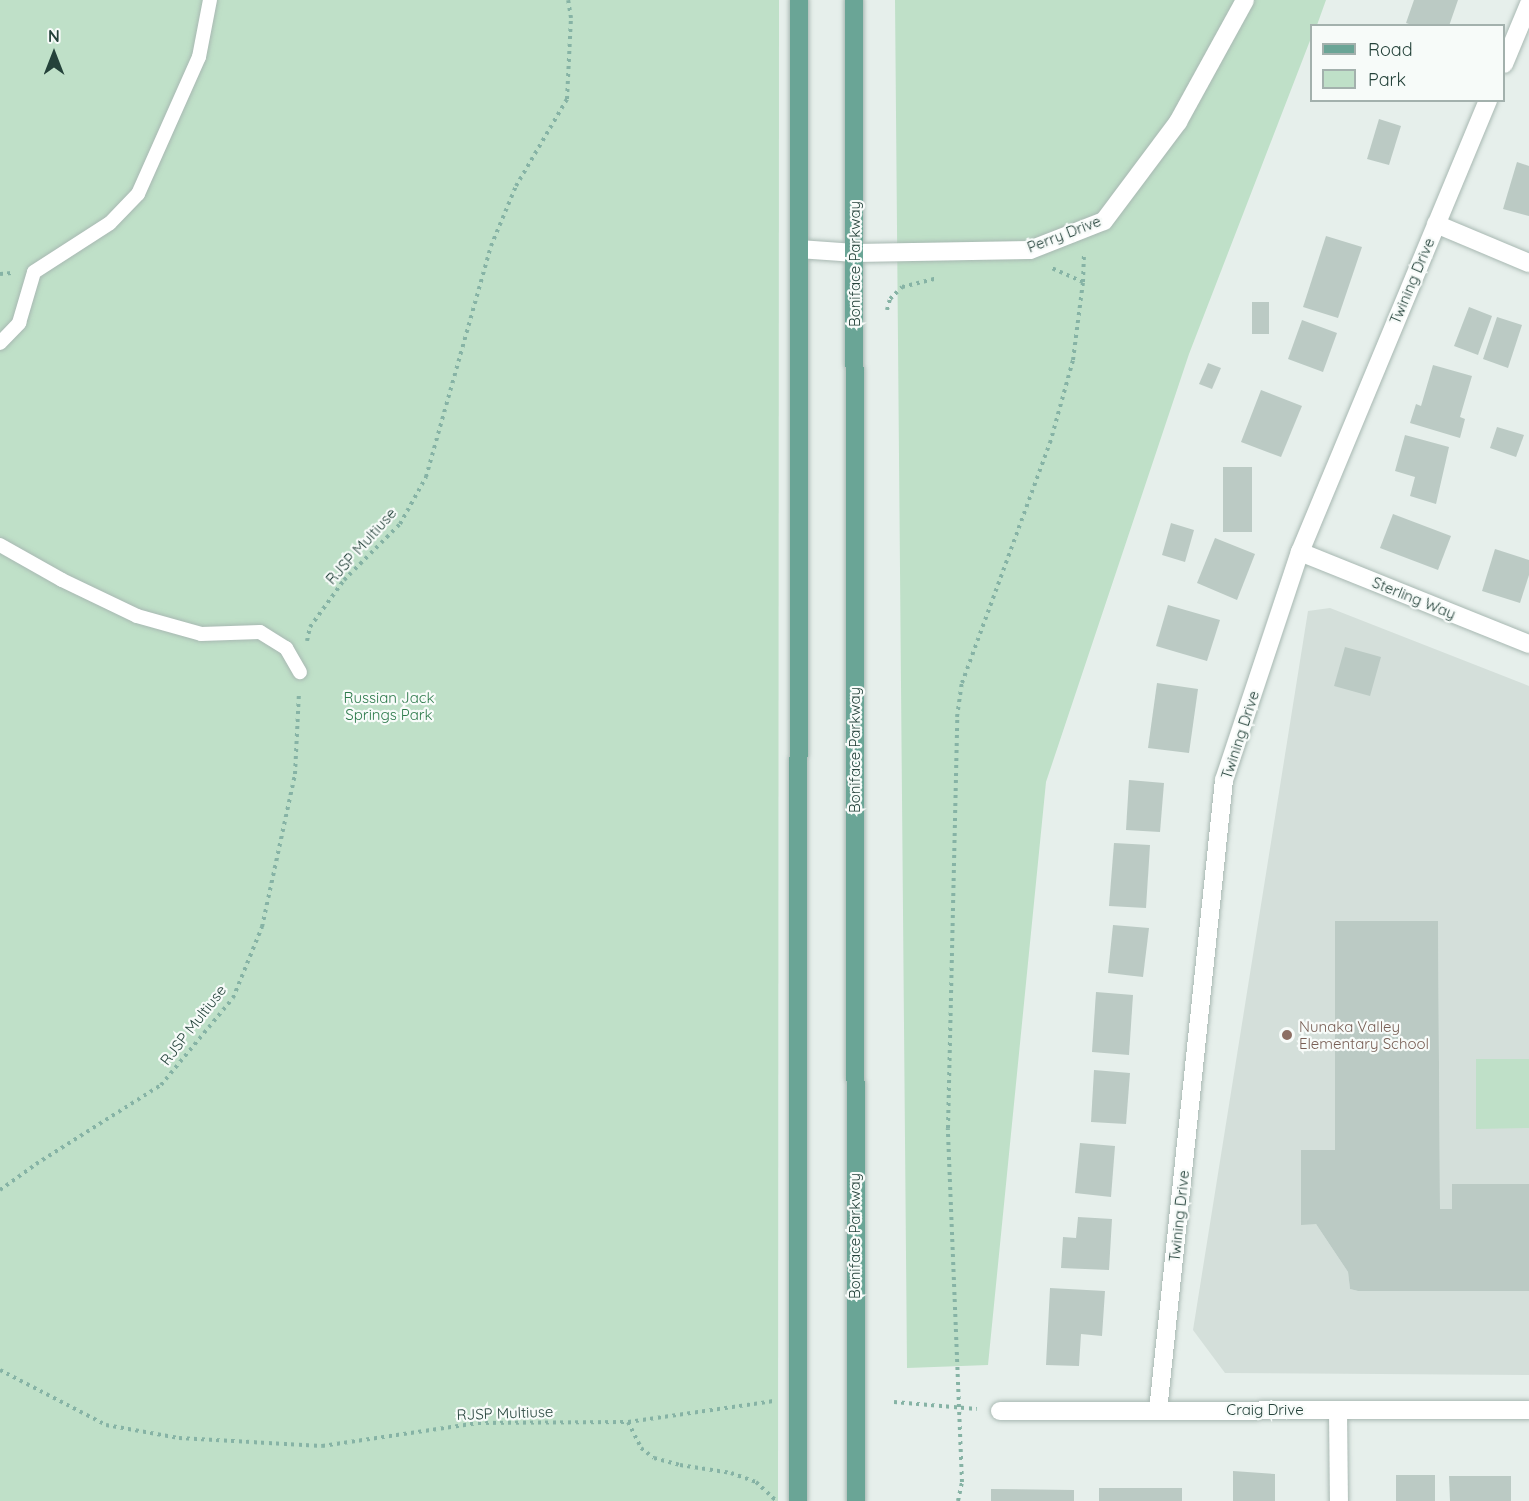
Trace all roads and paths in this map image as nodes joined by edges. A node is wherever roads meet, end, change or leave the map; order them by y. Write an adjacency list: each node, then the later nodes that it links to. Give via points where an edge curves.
1 (210, 0): 16 (lane, via 199,57 138,194 110,223 34,272 19,323)
2 (568, 0): 20 (path, RJSP Multiuse, via 572,18 567,99 516,186 491,246 426,477 400,524 344,580 310,627)
3 (799, 0): 10 (main road)
4 (854, 0): 11 (main road, Boniface Parkway)
5 (1245, 0): 11 (street, Perry Drive, via 1178,123 1104,221 1030,250)
6 (1529, 4): 7 (street)
7 (1505, 59)
8 (1487, 102): 9 (street, Twining Drive)
9 (1436, 224): 12 (street); 18 (street, Twining Drive)
10 (800, 249): 11 (street, Perry Drive); 32 (main road)
11 (855, 253): 33 (main road, Boniface Parkway)
12 (1529, 263)
13 (1050, 267): 25 (path, via 1083,282 1073,360 1050,443 962,683 957,717 948,1128)
14 (942, 278): 15 (path, via 902,287 890,299)
15 (887, 310)
16 (0, 343)
17 (0, 544): 20 (lane, via 62,580 137,616 201,634 260,632 286,648)
18 (1300, 552): 19 (street, Sterling Way); 29 (street, Twining Drive, via 1224,780)
19 (1529, 644)
20 (300, 672): 21 (path, RJSP Multiuse, via 295,774 262,927 233,998 161,1085)
21 (0, 1190)
22 (0, 1370): 30 (path, RJSP Multiuse, via 106,1425 179,1438 322,1446 478,1423)
23 (773, 1401): 30 (path, RJSP Multiuse)
24 (894, 1402): 25 (path)
25 (957, 1407): 28 (path); 34 (path, via 962,1482)
26 (1338, 1410): 27 (street, Craig Drive); 29 (street, Craig Drive); 35 (street)
27 (1529, 1410)
28 (1000, 1411): 29 (street, Craig Drive)
29 (1158, 1411)
30 (628, 1422): 31 (path, via 641,1448 654,1458 731,1473 756,1482)
31 (776, 1501)
32 (798, 1501)
33 (855, 1501)
34 (958, 1501)
35 (1339, 1501)

